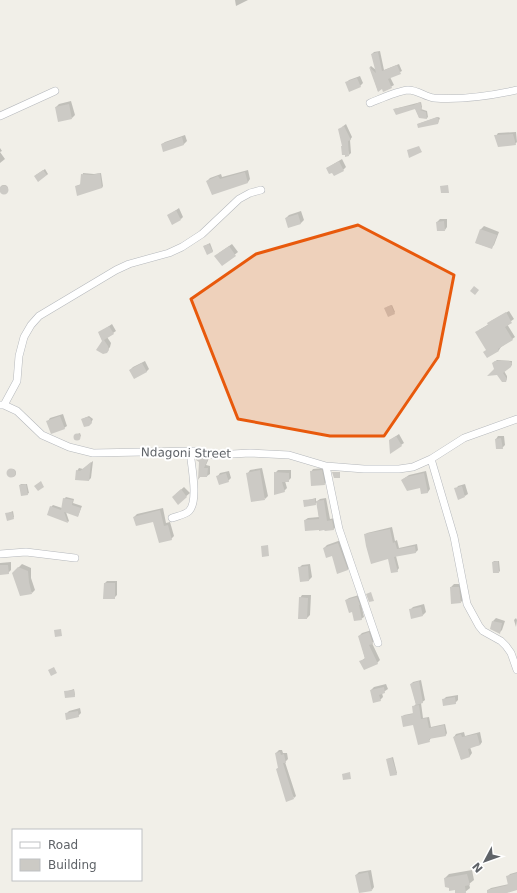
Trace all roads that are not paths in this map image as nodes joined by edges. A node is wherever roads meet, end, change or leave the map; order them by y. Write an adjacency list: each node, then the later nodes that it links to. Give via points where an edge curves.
1 (517, 90): 3 (street, via 479,97 455,98 428,97 407,90)
2 (55, 91): 4 (street)
3 (370, 103)
4 (0, 116)
5 (261, 190): 6 (street, via 239,199 192,242 169,253 116,270 39,316 24,337 17,381)
6 (2, 405): 8 (street, Ndagoni Street, via 17,411 42,435 69,448 93,453)
7 (517, 419): 9 (street, Ndagoni Street, via 464,438)
8 (190, 451): 10 (street, Ndagoni Street, via 215,456 250,452 289,455); 11 (street, via 192,506 185,514)
9 (431, 459): 10 (street, Ndagoni Street, via 400,469); 15 (street, via 457,549 467,604 483,631 506,646)
10 (326, 466): 14 (street, via 339,529)
11 (172, 518)
12 (0, 554): 13 (street, via 26,552)
13 (76, 558)
14 (378, 643)
15 (517, 670)

